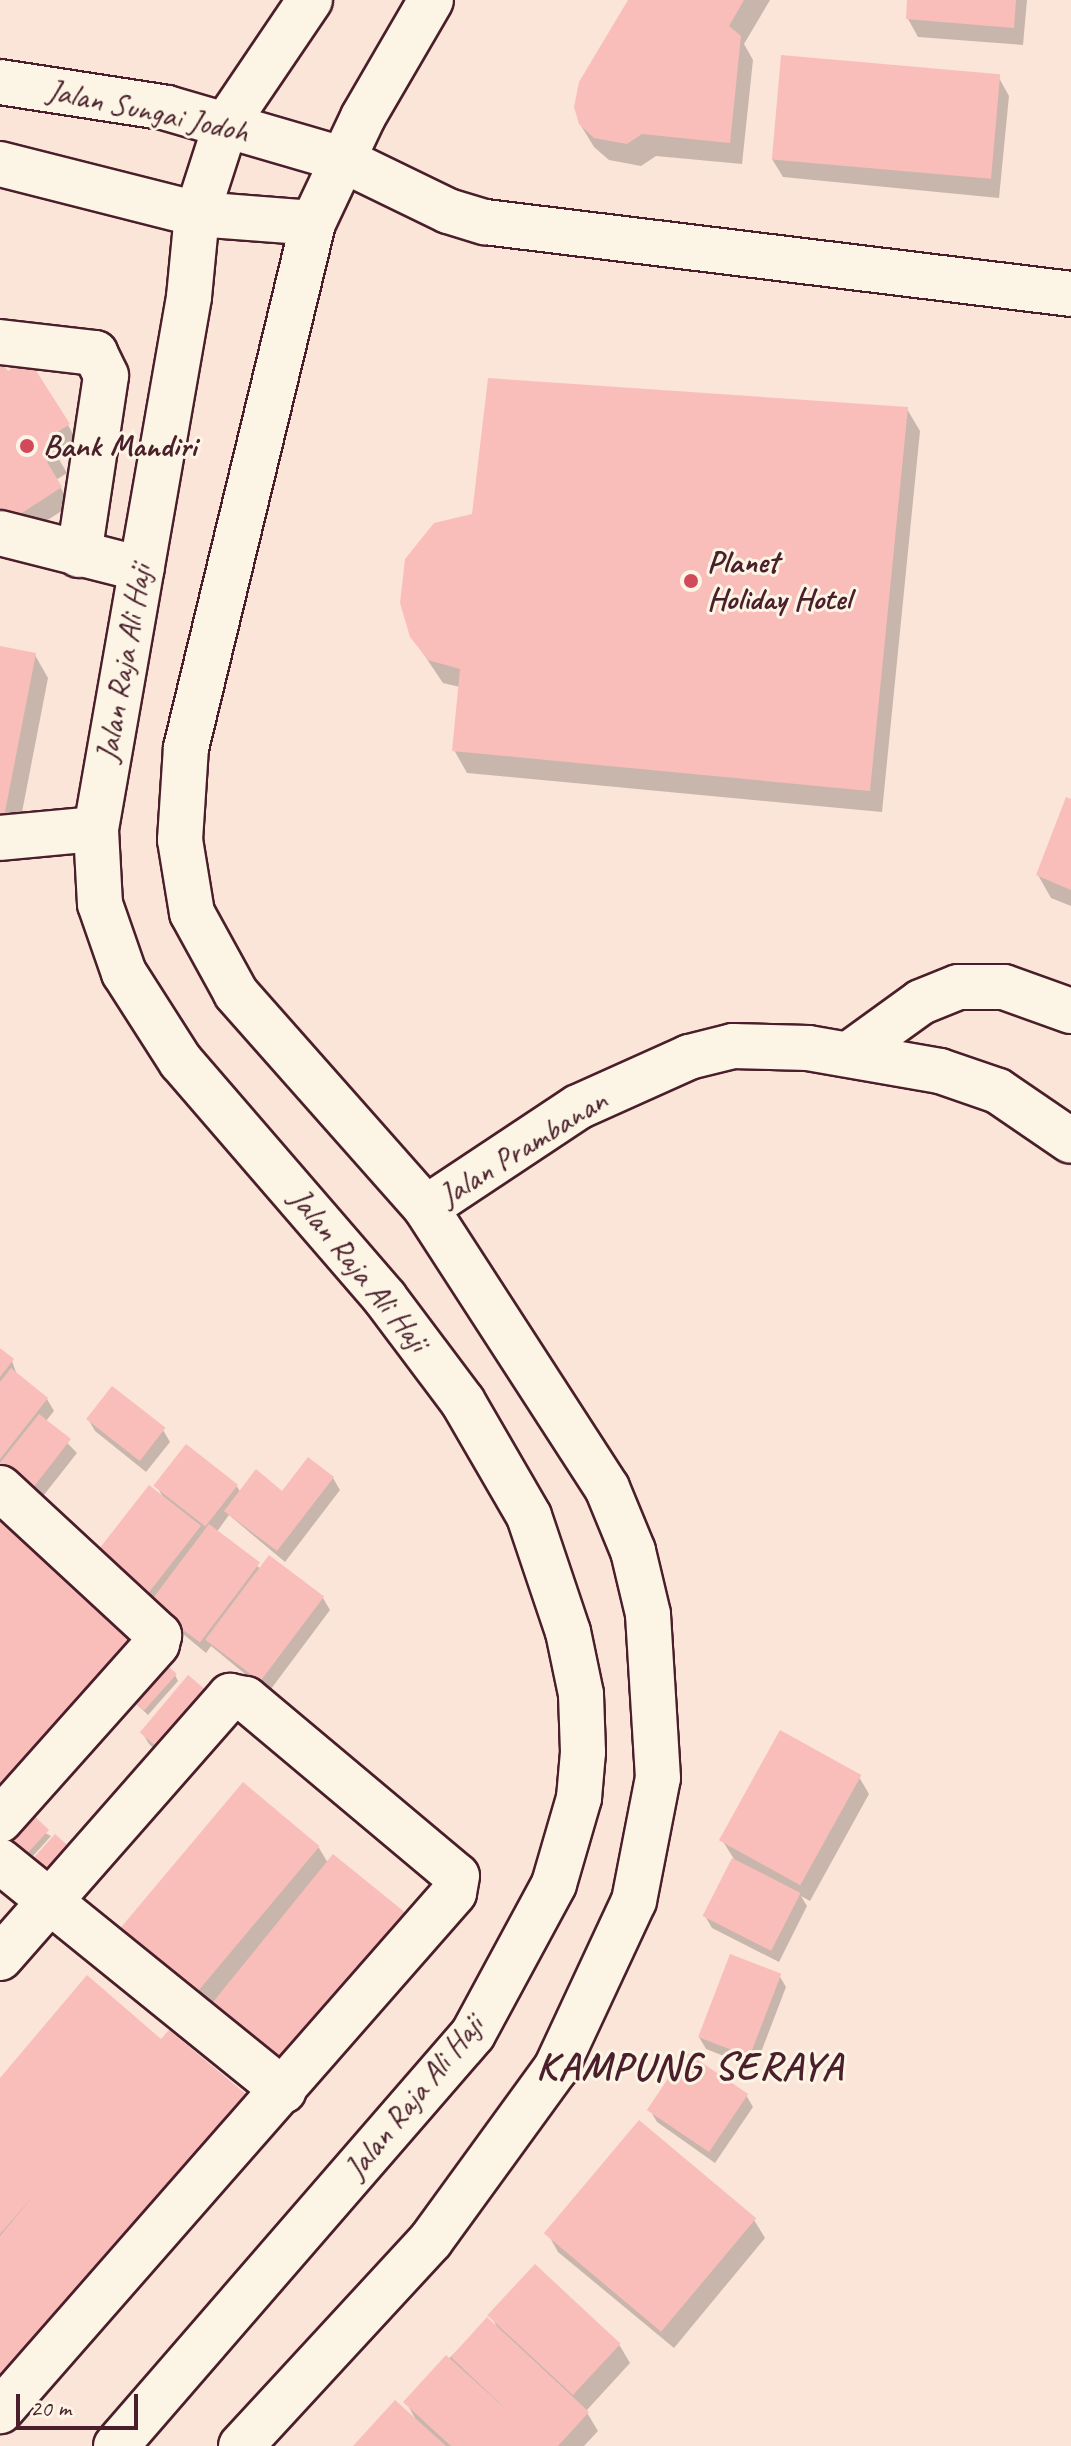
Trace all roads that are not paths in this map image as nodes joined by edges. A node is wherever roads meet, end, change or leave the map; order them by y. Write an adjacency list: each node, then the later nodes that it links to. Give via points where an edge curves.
1 (310, 0): 4 (main road, Jalan Raja Ali Haji)
2 (431, 0): 5 (main road)
3 (0, 82): 4 (main road, Jalan Sungai Jodoh, via 167,108)
4 (226, 124): 5 (main road, Jalan Sungai Jodoh); 7 (main road, Jalan Raja Ali Haji)
5 (341, 159): 8 (main road); 9 (main road, Jalan Sungai Jodoh, via 448,211 485,222)
6 (0, 164): 7 (main road)
7 (197, 214): 8 (main road); 13 (main road, Jalan Raja Ali Haji, via 189,297)
8 (313, 223): 19 (main road, via 186,748 180,840 192,913 236,993)
9 (1071, 294)
10 (0, 342): 12 (main road, via 95,353 106,376)
11 (0, 533): 12 (main road)
12 (79, 555): 13 (main road)
13 (141, 569): 14 (main road, Jalan Raja Ali Haji)
14 (96, 829): 15 (main road); 27 (main road, Jalan Raja Ali Haji, via 100,904 124,973 181,1062 308,1204 463,1402 529,1516 568,1632 581,1694 583,1752 579,1798 554,1884 473,2034)
15 (0, 838)
16 (1071, 1011): 17 (main road, via 1004,987 958,987 921,1002)
17 (849, 1054): 18 (main road, Jalan Prambanan, via 940,1071 998,1091); 19 (main road, Jalan Prambanan, via 767,1044 689,1057 578,1107)
18 (1071, 1141)
19 (426, 1208): 28 (main road, via 607,1488 633,1551 654,1657 658,1778 650,1835 634,1901 556,2068 431,2240)
20 (0, 1488): 21 (main road, via 159,1635 157,1644)
21 (0, 1820)
22 (0, 1861): 23 (main road)
23 (47, 1903): 24 (main road); 25 (main road); 25 (main road, via 225,1699 246,1699 457,1876 454,1893)
24 (0, 1958)
25 (284, 2091): 26 (main road)
26 (0, 2411)
27 (116, 2446)
28 (241, 2446)

